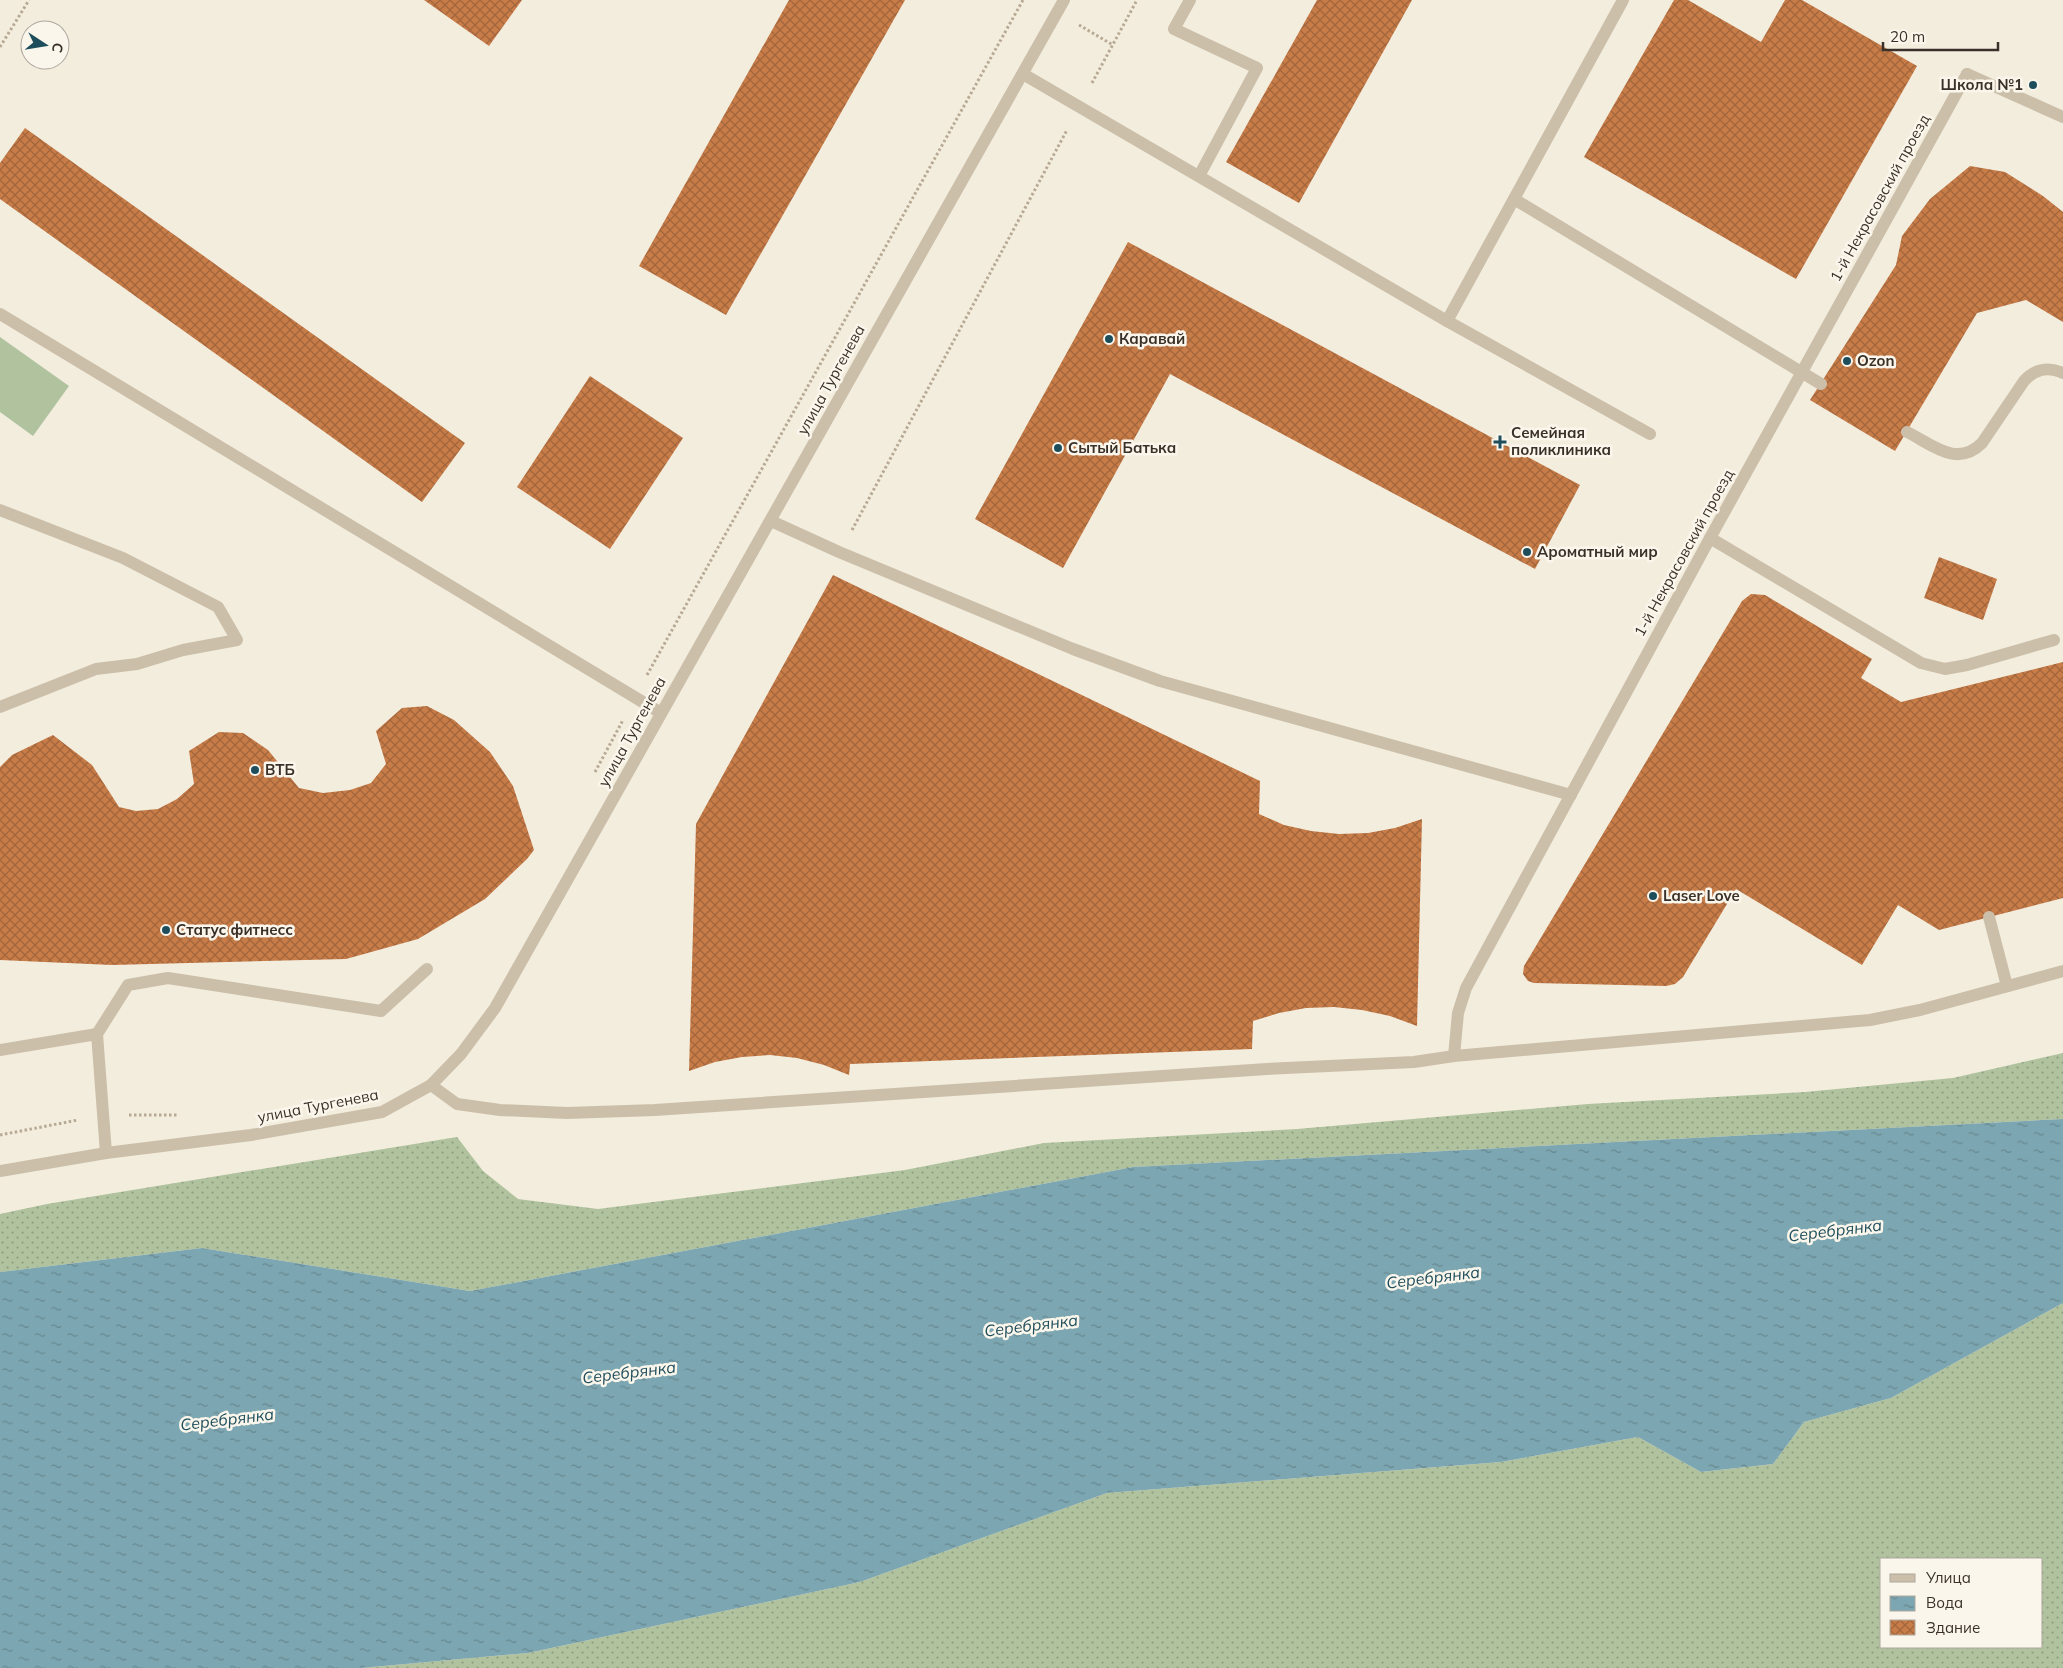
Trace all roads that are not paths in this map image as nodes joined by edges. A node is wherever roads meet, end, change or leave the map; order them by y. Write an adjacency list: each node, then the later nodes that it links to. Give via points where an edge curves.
1 (1064, 0): 4 (street, улица Тургенева)
2 (1190, 0): 6 (street, via 1174,29 1257,68)
3 (1623, 0): 7 (street)
4 (1022, 74): 6 (street); 16 (street, улица Тургенева)
5 (2063, 116): 10 (street, 1-й Некрасовский проезд, via 1967,74)
6 (1199, 176): 9 (street)
7 (1514, 199): 9 (street); 10 (street)
8 (0, 314): 20 (street)
9 (1447, 321): 14 (street)
10 (1801, 373): 12 (street); 17 (street, 1-й Некрасовский проезд)
11 (2063, 373): 13 (street, via 2040,369 2031,374 1982,443 1966,455 1945,452)
12 (1820, 384)
13 (1907, 432)
14 (1650, 434)
15 (0, 510): 19 (street, via 124,558 218,607 237,640 183,650 137,664 96,669)
16 (771, 521): 20 (street, улица Тургенева); 21 (street, via 1073,649 1160,681)
17 (1710, 538): 18 (street, via 1921,663 1945,669); 21 (street, 1-й Некрасовский проезд)
18 (2054, 640)
19 (0, 707)
20 (661, 713): 29 (street, улица Тургенева, via 495,1008 462,1054)
21 (1571, 795): 28 (street, 1-й Некрасовский проезд, via 1466,988 1458,1013)
22 (1989, 917): 25 (street)
23 (427, 969): 26 (street, via 381,1011 168,978 128,985)
24 (2063, 971): 25 (street)
25 (2007, 986): 28 (street, via 1870,1020)
26 (97, 1034): 27 (street); 30 (street)
27 (0, 1050)
28 (1454, 1056): 29 (street, via 1414,1062 567,1113 457,1104)
29 (431, 1085): 30 (street, улица Тургенева, via 382,1112 251,1135)
30 (106, 1153): 31 (street, улица Тургенева)
31 (0, 1171)

